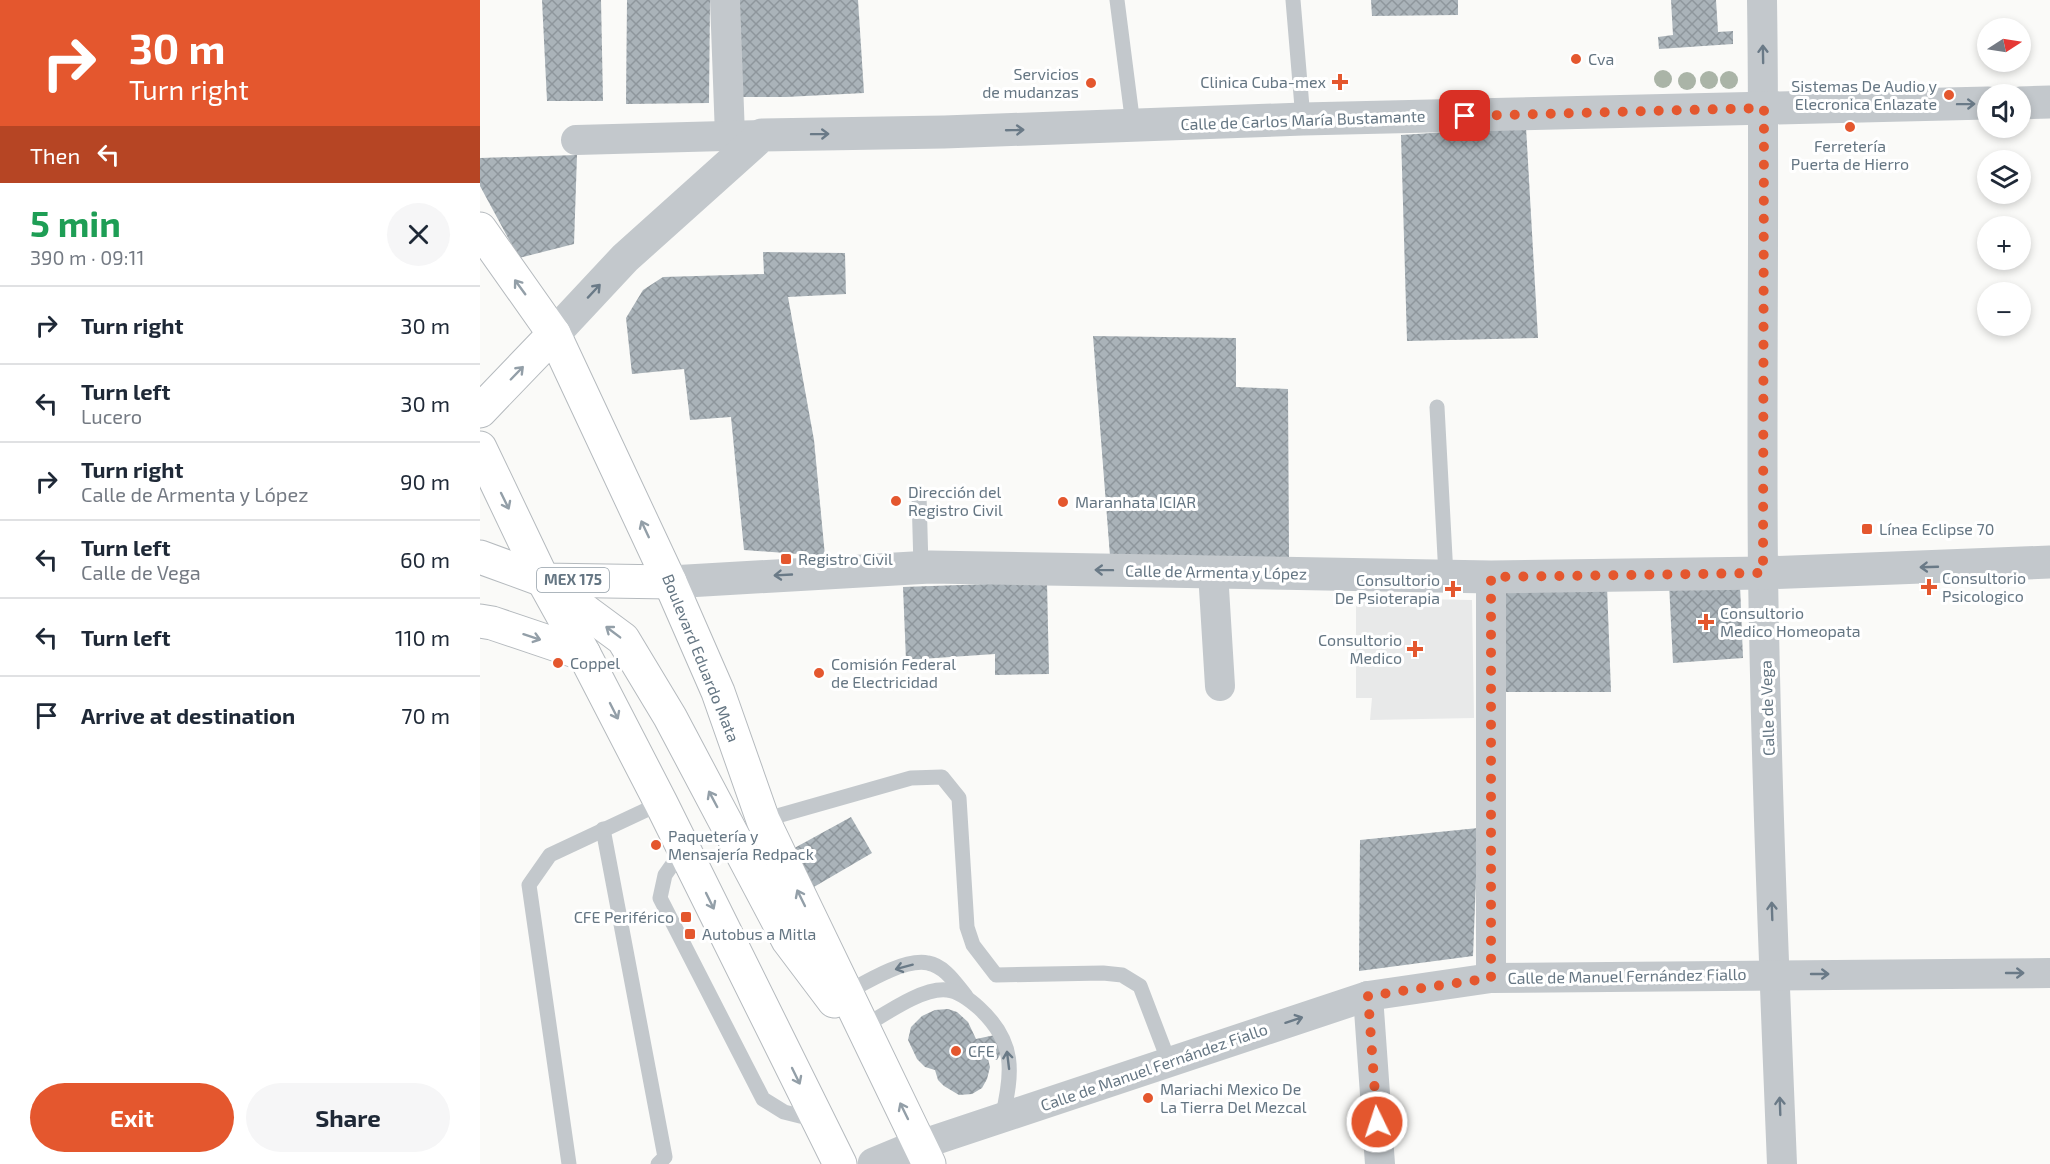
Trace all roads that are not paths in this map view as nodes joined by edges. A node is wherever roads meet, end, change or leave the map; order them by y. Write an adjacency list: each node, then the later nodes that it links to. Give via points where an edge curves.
1 (724, 0): 12 (street)
2 (1118, 0): 10 (lane)
3 (1293, 0): 9 (lane)
4 (1762, 0): 8 (street, Calle de Vega, one-way to 4)
5 (2050, 102): 7 (street)
6 (1977, 103): 8 (street, Calle de Carlos María Bustamante, one-way to 6)
7 (2031, 103)
8 (1764, 108): 9 (street, Calle de Carlos María Bustamante); 24 (street, Calle de Vega)
9 (1303, 119): 10 (street, Calle de Carlos María Bustamante)
10 (1133, 125): 11 (street, Calle de Carlos María Bustamante, one-way to 10)
11 (762, 135): 12 (street, Calle de Carlos María Bustamante); 15 (street, one-way to 11, via 625,258)
12 (730, 136): 13 (street, Calle de Carlos María Bustamante)
13 (576, 140)
14 (480, 229): 15 (main road, Boulevard Eduardo Mata, one-way to 14)
15 (554, 334): 17 (main road, one-way to 15); 28 (main road, Boulevard Eduardo Mata, one-way to 15)
16 (1437, 407): 25 (lane)
17 (480, 411)
18 (480, 448): 27 (main road, one-way to 27)
19 (919, 494): 22 (lane)
20 (480, 557): 27 (main road, MEX 175)
21 (2050, 562): 24 (street, Calle de Armenta y López, one-way to 24)
22 (921, 567): 23 (street, Calle de Armenta y López, one-way to 22); 28 (street, Calle de Armenta y López, one-way to 28)
23 (1213, 572): 25 (street, Calle de Armenta y López); 31 (street)
24 (1763, 573): 26 (street, Calle de Armenta y López); 37 (street, Calle de Vega, one-way to 24)
25 (1446, 576): 26 (street, Calle de Armenta y López)
26 (1491, 577): 38 (street)
27 (543, 580): 28 (main road, MEX 175); 30 (main road); 43 (main road, one-way to 27, via 788,940 670,717 622,639)
28 (670, 582): 33 (main road, Boulevard Eduardo Mata, via 718,692)
29 (480, 621): 30 (main road, one-way to 30)
30 (584, 654): 32 (main road, one-way to 32)
31 (1220, 686)
32 (661, 803): 34 (lane); 35 (main road)
33 (763, 820): 39 (main road, Boulevard Eduardo Mata, one-way to 33); 44 (lane, via 911,778 942,777 959,798 967,927 974,945 996,975 1122,975 1140,986)
34 (603, 829): 48 (lane, via 550,855 529,885); 49 (lane, via 665,1157)
35 (684, 848): 46 (main road, one-way to 46); 46 (lane, via 665,875 660,898 763,1099 784,1112)
36 (2050, 973): 37 (street, Calle de Manuel Fernández Fiallo, one-way to 36)
37 (1774, 974): 38 (street, Calle de Manuel Fernández Fiallo); 53 (street, Calle de Vega, one-way to 37)
38 (1491, 978): 40 (street, Calle de Manuel Fernández Fiallo)
39 (846, 993): 41 (lane, one-way to 39, via 946,973 928,963 903,965); 42 (main road, Boulevard Eduardo Mata)
40 (1368, 996): 44 (street, Calle de Manuel Fernández Fiallo, one-way to 40); 52 (street)
41 (968, 998): 42 (lane, via 947,989 926,993); 45 (lane, one-way to 41, via 1010,1063 1005,1043 997,1027)
42 (863, 1027): 43 (main road, Boulevard Eduardo Mata)
43 (879, 1060): 47 (main road, Boulevard Eduardo Mata, one-way to 43)
44 (1169, 1062): 45 (street, Calle de Manuel Fernández Fiallo)
45 (1002, 1118): 47 (street, Calle de Manuel Fernández Fiallo)
46 (818, 1120): 50 (main road)
47 (925, 1155): 51 (street, Calle de Manuel Fernández Fiallo)
48 (569, 1164)
49 (658, 1164)
50 (840, 1164)
51 (874, 1164)
52 (1380, 1164)
53 (1782, 1164)

